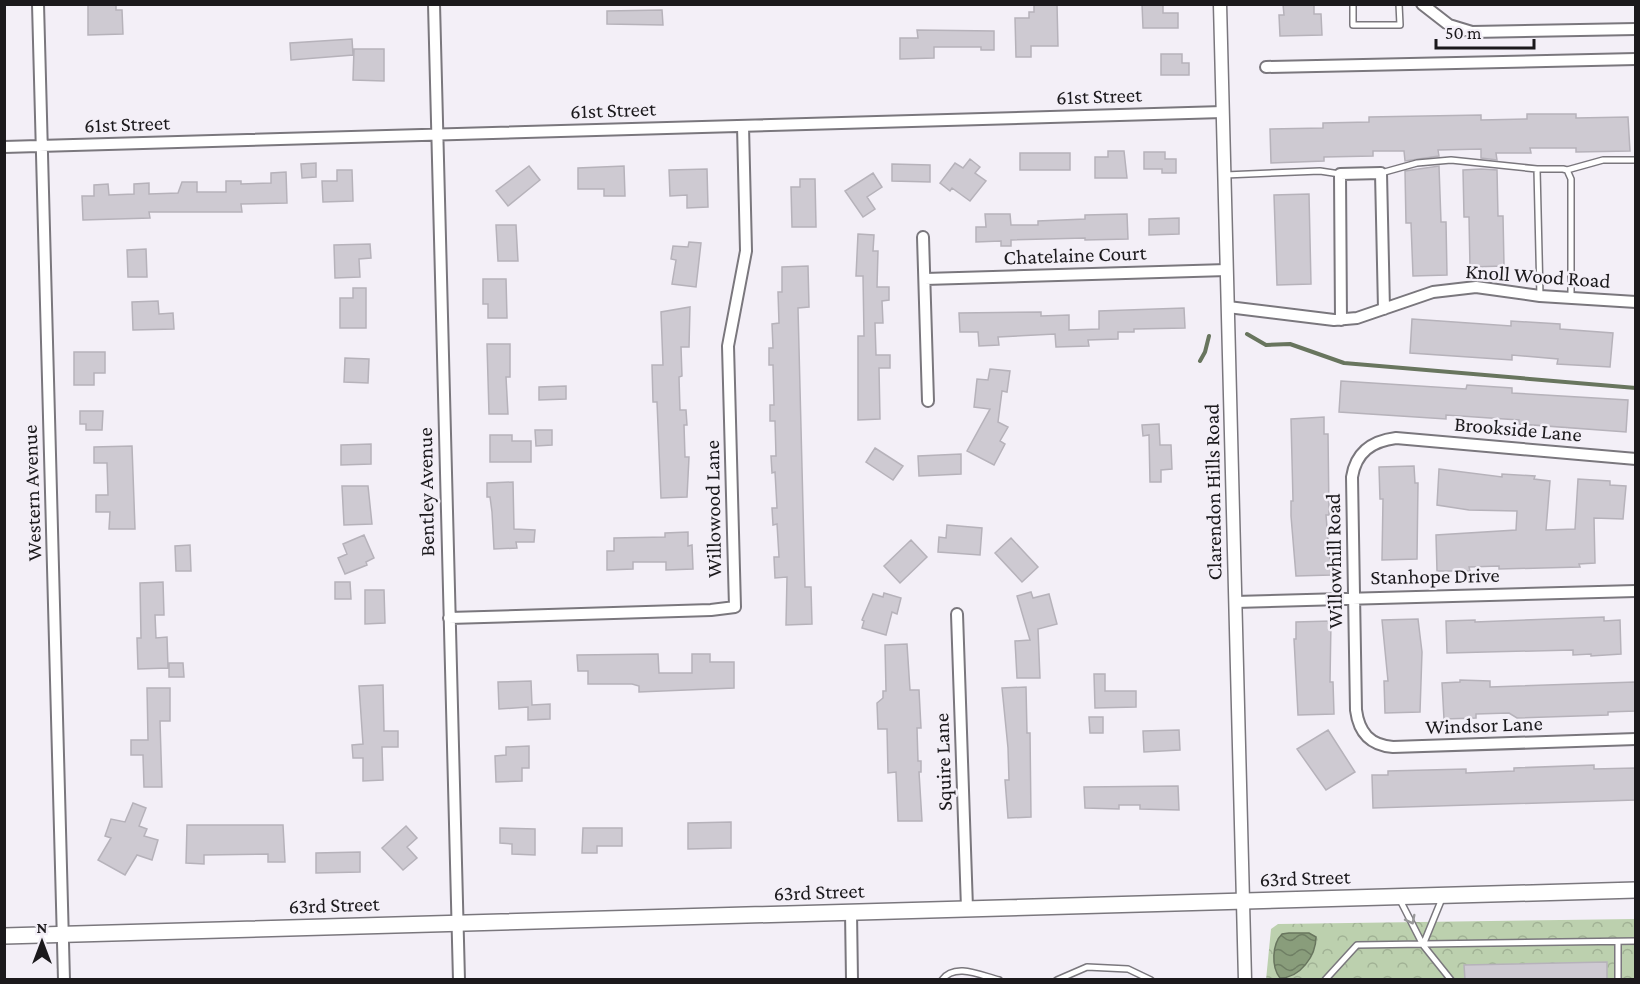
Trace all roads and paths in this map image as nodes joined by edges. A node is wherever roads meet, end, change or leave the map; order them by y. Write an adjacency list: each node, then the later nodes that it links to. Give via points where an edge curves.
1 (38, 4): 13 (street, Western Avenue)
2 (434, 4): 12 (street, Bentley Avenue)
3 (1220, 4): 10 (street, Clarendon Hills Road)
4 (1353, 4): 5 (lane, via 1353,25 1400,25)
5 (1400, 4)
6 (1429, 6): 7 (street, via 1449,25 1472,32)
7 (1635, 28)
8 (1635, 59): 9 (street)
9 (1266, 67)
10 (1223, 112): 11 (street, 61st Street); 20 (street, Clarendon Hills Road)
11 (743, 126): 12 (street, 61st Street); 37 (street, Willowood Lane, via 746,251 728,345 735,607)
12 (437, 135): 13 (street, 61st Street); 37 (street, Bentley Avenue)
13 (42, 146): 14 (street, 61st Street); 47 (street, Western Avenue)
14 (4, 147)
15 (1635, 160): 17 (lane, via 1603,160)
16 (1537, 169): 17 (lane); 18 (lane, via 1451,160 1417,163); 24 (lane)
17 (1567, 170): 25 (lane, via 1571,179)
18 (1381, 173): 19 (street); 28 (street)
19 (1340, 174): 20 (lane, via 1320,171); 29 (street)
20 (1225, 175): 22 (street, Clarendon Hills Road)
21 (923, 237): 23 (street)
22 (1227, 270): 23 (street, Chatelaine Court); 27 (street, Clarendon Hills Road)
23 (925, 279): 30 (street)
24 (1540, 296): 25 (street, Knoll Wood Road); 28 (street, Knoll Wood Road, via 1498,288 1454,289)
25 (1571, 298): 26 (street, Knoll Wood Road)
26 (1635, 302)
27 (1228, 307): 29 (street, Knoll Wood Road); 35 (street, Clarendon Hills Road)
28 (1384, 309): 29 (street, Knoll Wood Road)
29 (1341, 320)
30 (928, 401)
31 (1396, 438): 32 (street, Brookside Lane); 34 (street, Willowhill Road, via 1366,448 1353,471)
32 (1635, 459)
33 (1635, 591): 34 (street, Stanhope Drive)
34 (1355, 598): 35 (street, Stanhope Drive); 38 (street, Willowhill Road)
35 (1235, 602): 43 (street, Clarendon Hills Road)
36 (957, 614): 44 (street, Squire Lane)
37 (449, 618): 46 (street, Bentley Avenue)
38 (1356, 710): 39 (street, Windsor Lane, via 1361,730 1373,742 1387,747)
39 (1635, 739)
40 (1635, 890): 41 (main road, 63rd Street)
41 (1443, 895): 42 (main road, 63rd Street); 51 (lane)
42 (1398, 896): 43 (main road, 63rd Street); 51 (lane, one-way to 51)
43 (1243, 901): 44 (main road, 63rd Street); 59 (street, Clarendon Hills Road)
44 (968, 908): 45 (main road, 63rd Street)
45 (851, 912): 46 (main road, 63rd Street); 54 (street)
46 (457, 923): 47 (main road, 63rd Street); 53 (street, Bentley Avenue)
47 (63, 934): 48 (main road, 63rd Street); 52 (street, Western Avenue)
48 (4, 936)
49 (1635, 941): 50 (lane)
50 (1618, 943): 51 (lane); 62 (lane)
51 (1423, 945): 60 (lane, via 1357,945); 61 (lane)
52 (64, 980)
53 (459, 980)
54 (852, 980)
55 (942, 980): 56 (lane, via 953,971 963,970)
56 (999, 980)
57 (1057, 980): 58 (lane, via 1087,967 1100,967 1128,969)
58 (1151, 980)
59 (1245, 980)
60 (1325, 980)
61 (1451, 980)
62 (1618, 980)

